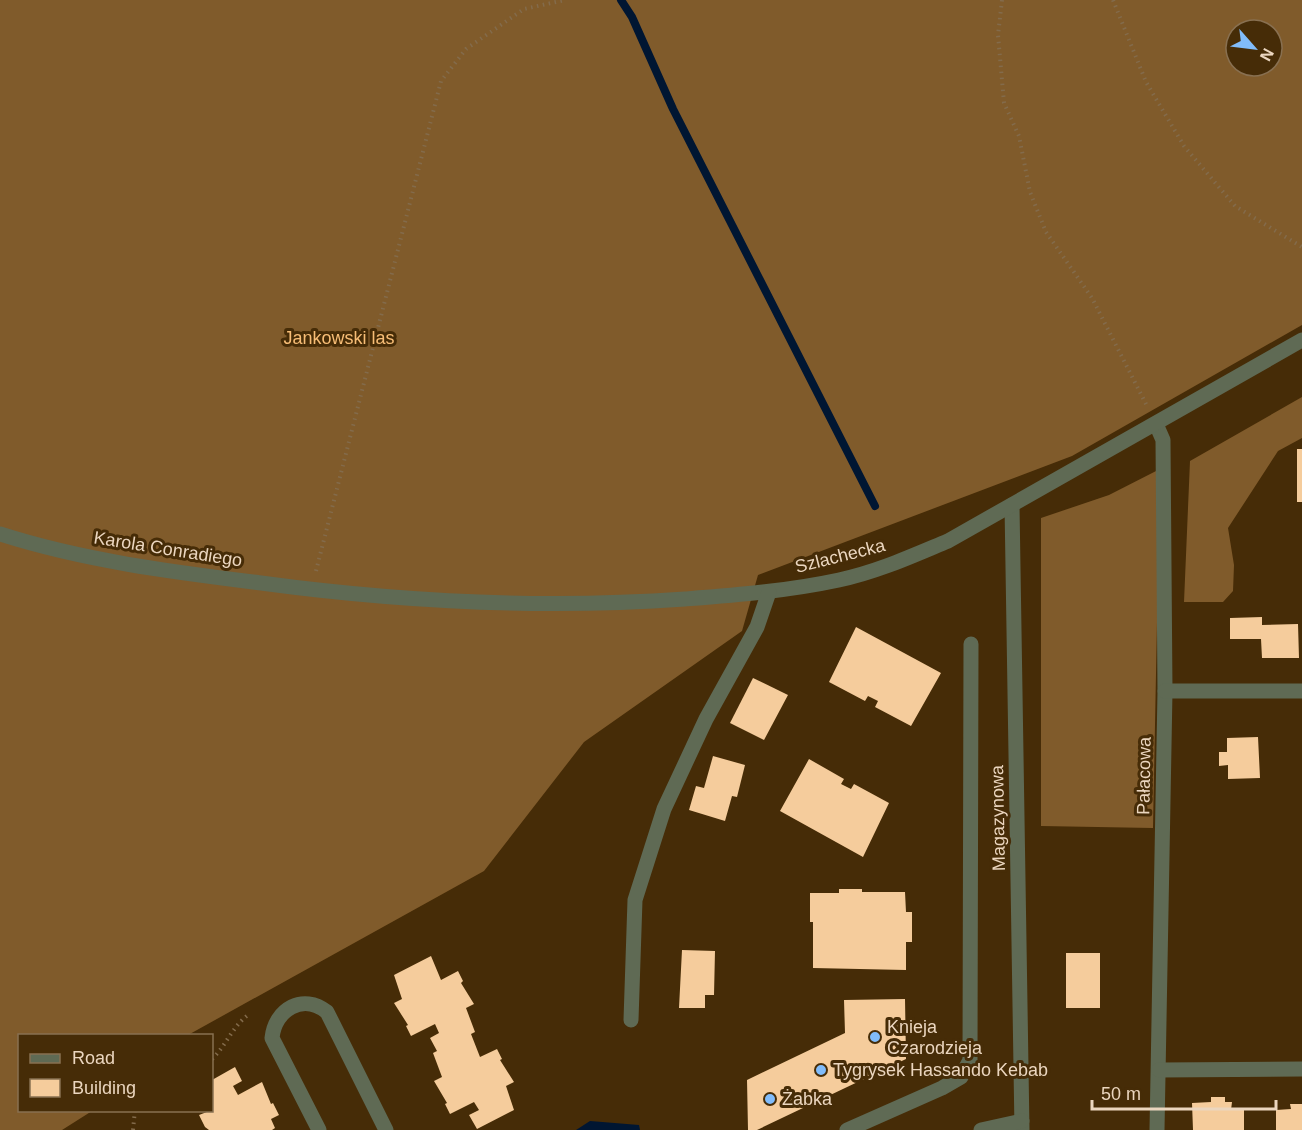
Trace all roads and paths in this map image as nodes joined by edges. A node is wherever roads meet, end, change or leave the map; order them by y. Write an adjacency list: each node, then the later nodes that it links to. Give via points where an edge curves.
1 (565, 0): 9 (path, via 524,9 466,49 441,81)
2 (1002, 0): 6 (path, via 998,35 1004,103 1019,136 1030,192 1046,232 1092,298)
3 (1113, 0): 4 (path, via 1146,82 1184,146 1235,206)
4 (1302, 246)
5 (1302, 340): 6 (street, Szlachecka)
6 (1156, 424): 7 (street, Szlachecka); 13 (street, Pałacowa, via 1163,440)
7 (1012, 505): 10 (street, Szlachecka, via 948,541 885,567); 21 (street, Magazynowa)
8 (0, 534): 9 (street, Karola Conradiego, via 80,555 168,571)
9 (311, 590): 11 (street, Karola Conradiego)
10 (769, 592): 11 (street, Szlachecka, via 621,603 501,604); 16 (street, via 757,627 706,720 664,809 649,863 639,882)
11 (332, 593)
12 (971, 644): 25 (street, via 970,1060 961,1077 942,1088)
13 (1165, 690): 14 (street); 19 (street, Pałacowa)
14 (1302, 691)
15 (248, 1015): 17 (path)
16 (631, 1020)
17 (213, 1058)
18 (1302, 1069): 19 (street)
19 (1159, 1070): 27 (street, Pałacowa)
20 (135, 1112): 22 (path)
21 (1022, 1126): 26 (street)
22 (133, 1130)
23 (319, 1130): 24 (street, via 272,1038 273,1026 282,1013 302,1003 316,1004 327,1012)
24 (386, 1130)
25 (847, 1130)
26 (981, 1130)
27 (1157, 1130)

